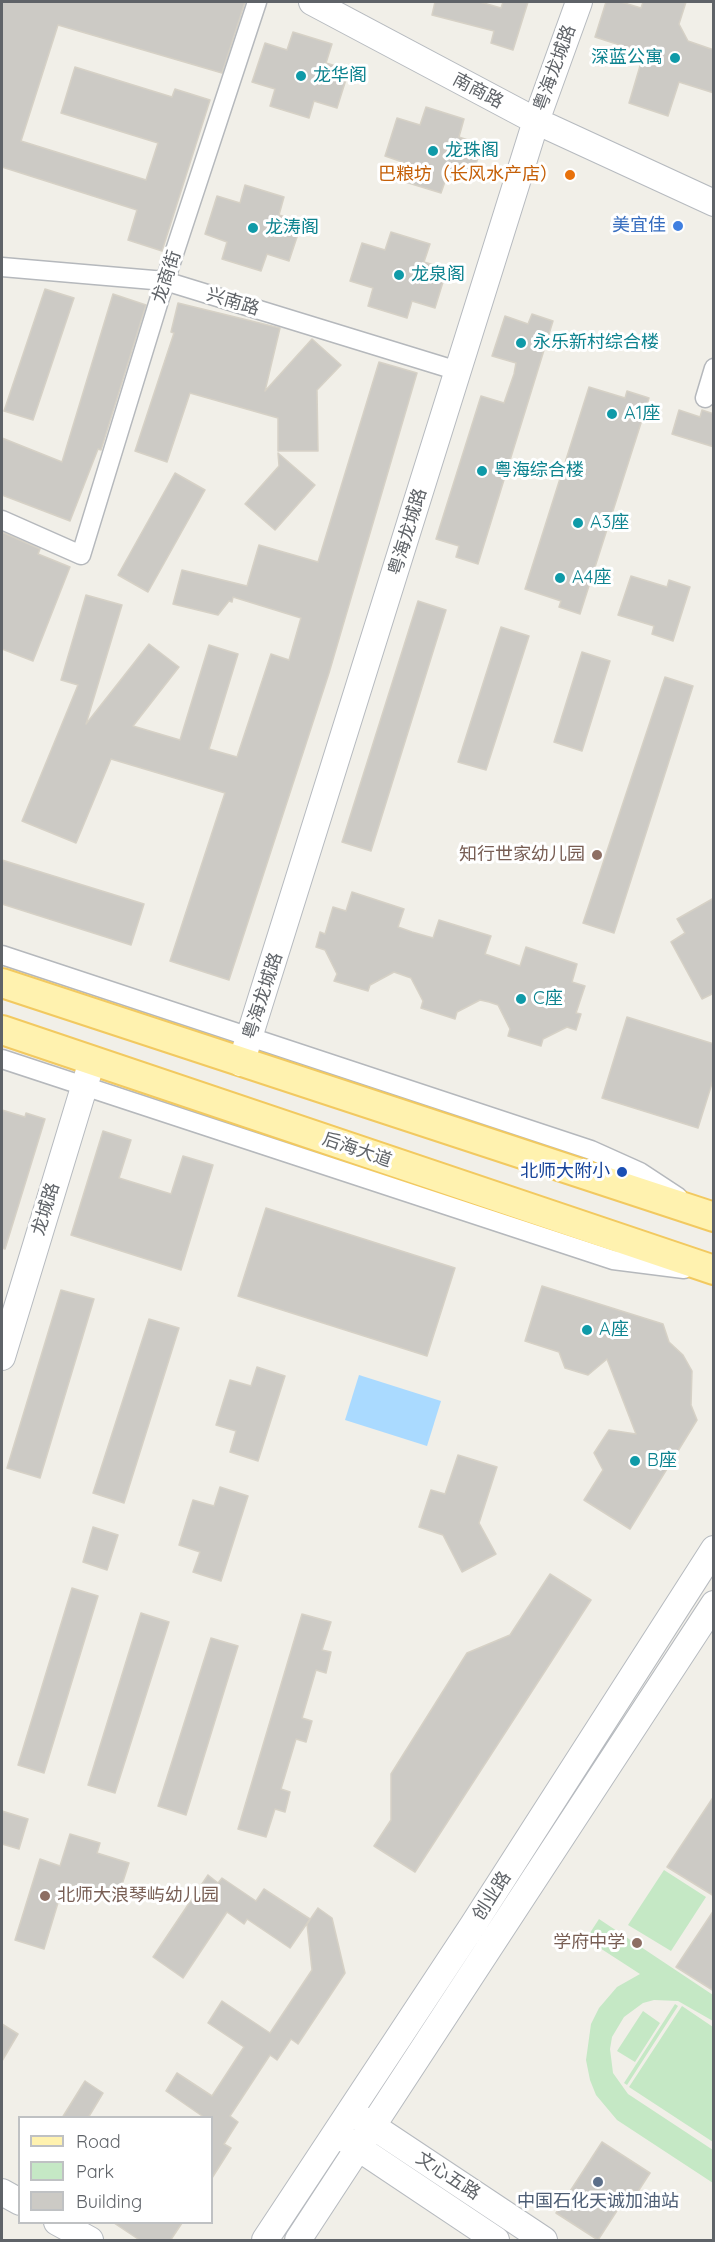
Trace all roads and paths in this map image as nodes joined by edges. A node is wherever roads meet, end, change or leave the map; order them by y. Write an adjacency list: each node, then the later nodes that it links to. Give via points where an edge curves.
1 (257, 2): 7 (street, 龙商街)
2 (312, 2): 4 (street, 南商路)
3 (579, 2): 4 (street, 粤海龙城路)
4 (536, 121): 5 (street, 南商路); 9 (street, 粤海龙城路)
5 (714, 203)
6 (2, 267): 7 (street, 兴南路)
7 (165, 281): 9 (street, 兴南路); 11 (street, 龙商街, via 81,555)
8 (714, 368): 10 (street)
9 (458, 371): 15 (street, 粤海龙城路)
10 (705, 398)
11 (2, 520)
12 (2, 955): 15 (street)
13 (2, 983): 15 (main road)
14 (2, 1030): 17 (main road, 后海大道)
15 (246, 1051): 18 (main road)
16 (2, 1059): 17 (street)
17 (88, 1073): 19 (main road, 后海大道); 20 (street, 龙城路)
18 (706, 1214)
19 (714, 1271)
20 (2, 1357)
21 (714, 1549): 23 (street, 创业路)
22 (714, 1604): 24 (street, 创业路)
23 (352, 2112): 24 (street, 文心五路); 25 (street, 创业路)
24 (373, 2126): 26 (street, 创业路); 34 (street, 文心五路)
25 (337, 2134): 26 (street, 文心五路); 31 (street, 创业路)
26 (358, 2148): 32 (street, 创业路); 33 (street, 文心五路)
27 (2, 2192): 28 (street)
28 (18, 2201)
29 (59, 2224): 30 (street)
30 (90, 2241)
31 (266, 2241)
32 (298, 2241)
33 (496, 2241)
34 (544, 2241)

